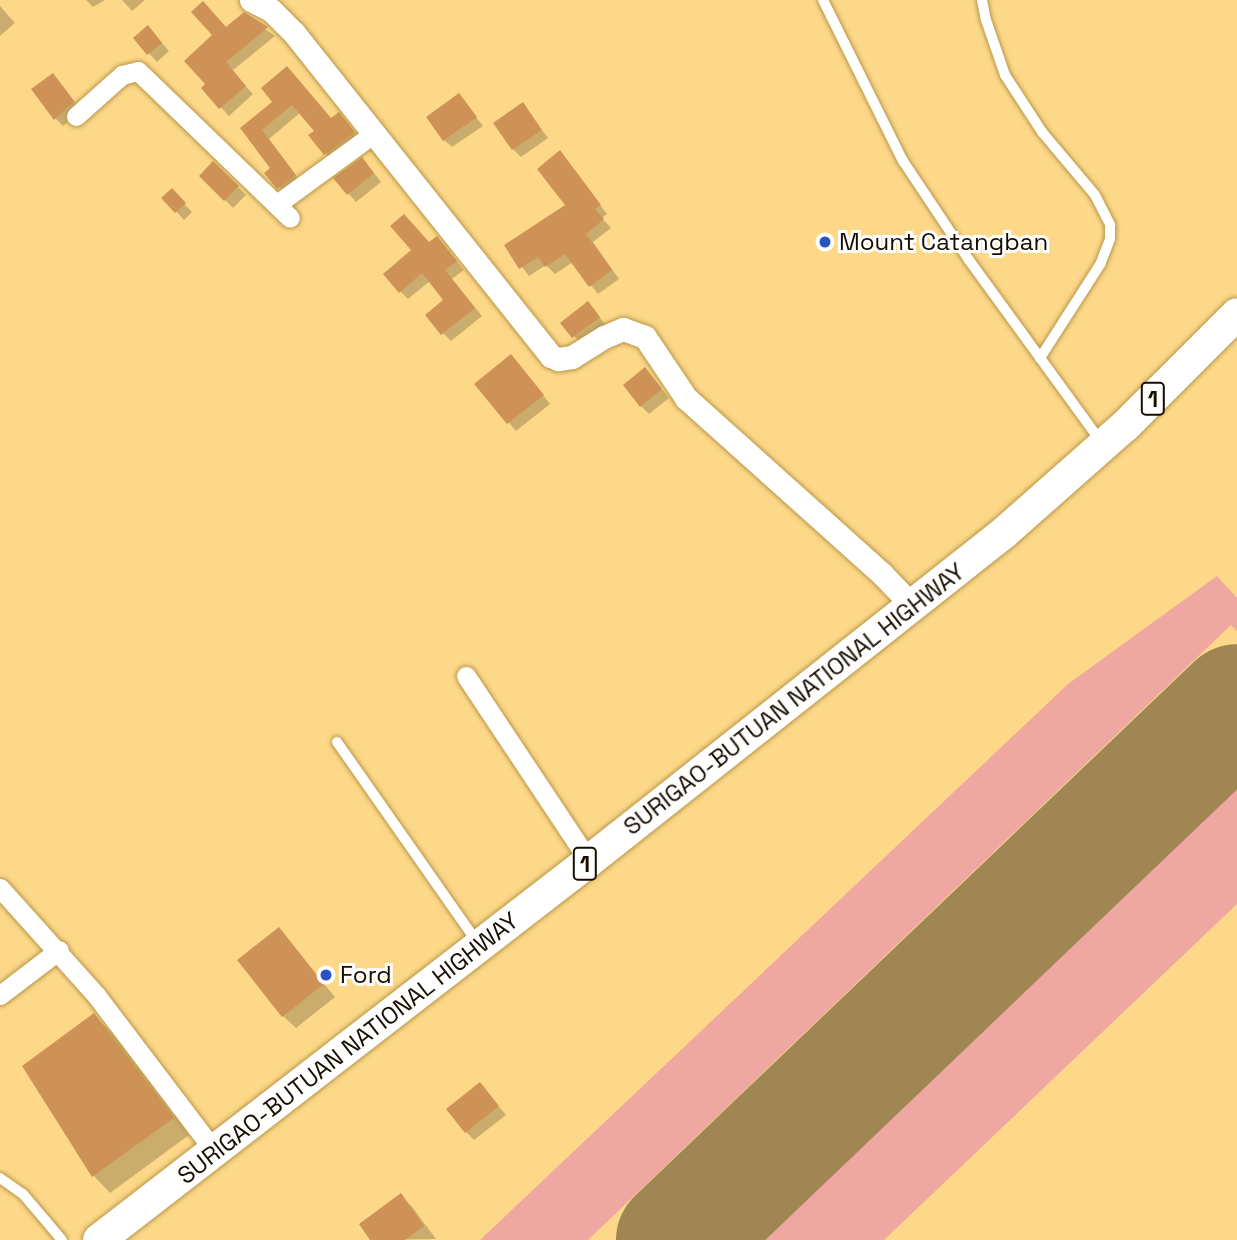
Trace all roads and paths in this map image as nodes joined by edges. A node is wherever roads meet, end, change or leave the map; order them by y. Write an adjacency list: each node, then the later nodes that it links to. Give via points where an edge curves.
1 (251, 0): 5 (street, via 281,19)
2 (823, 0): 7 (lane, via 904,161)
3 (982, 0): 7 (lane, via 1005,75 1042,132 1095,195 1110,225 1101,263)
4 (76, 116): 5 (street, via 122,75 138,71 283,211)
5 (373, 134): 9 (street, via 551,356 572,357 623,329 645,337 686,398)
6 (1237, 314): 8 (highway, SURIGAO-BUTUAN NATIONAL HIGHWAY / 1)
7 (1040, 358): 8 (lane)
8 (1103, 445): 9 (highway, SURIGAO-BUTUAN NATIONAL HIGHWAY / 1, via 1015,524)
9 (912, 605): 12 (highway, SURIGAO-BUTUAN NATIONAL HIGHWAY / 1)
10 (466, 676): 12 (street)
11 (337, 742): 14 (lane)
12 (589, 861): 14 (highway, SURIGAO-BUTUAN NATIONAL HIGHWAY / 1)
13 (0, 888): 15 (street)
14 (480, 946): 17 (highway, SURIGAO-BUTUAN NATIONAL HIGHWAY / 1)
15 (59, 950): 16 (street); 17 (street)
16 (0, 995)
17 (215, 1152): 20 (highway, SURIGAO-BUTUAN NATIONAL HIGHWAY / 1)
18 (0, 1178): 19 (lane, via 23,1194)
19 (62, 1240)
20 (99, 1240)

